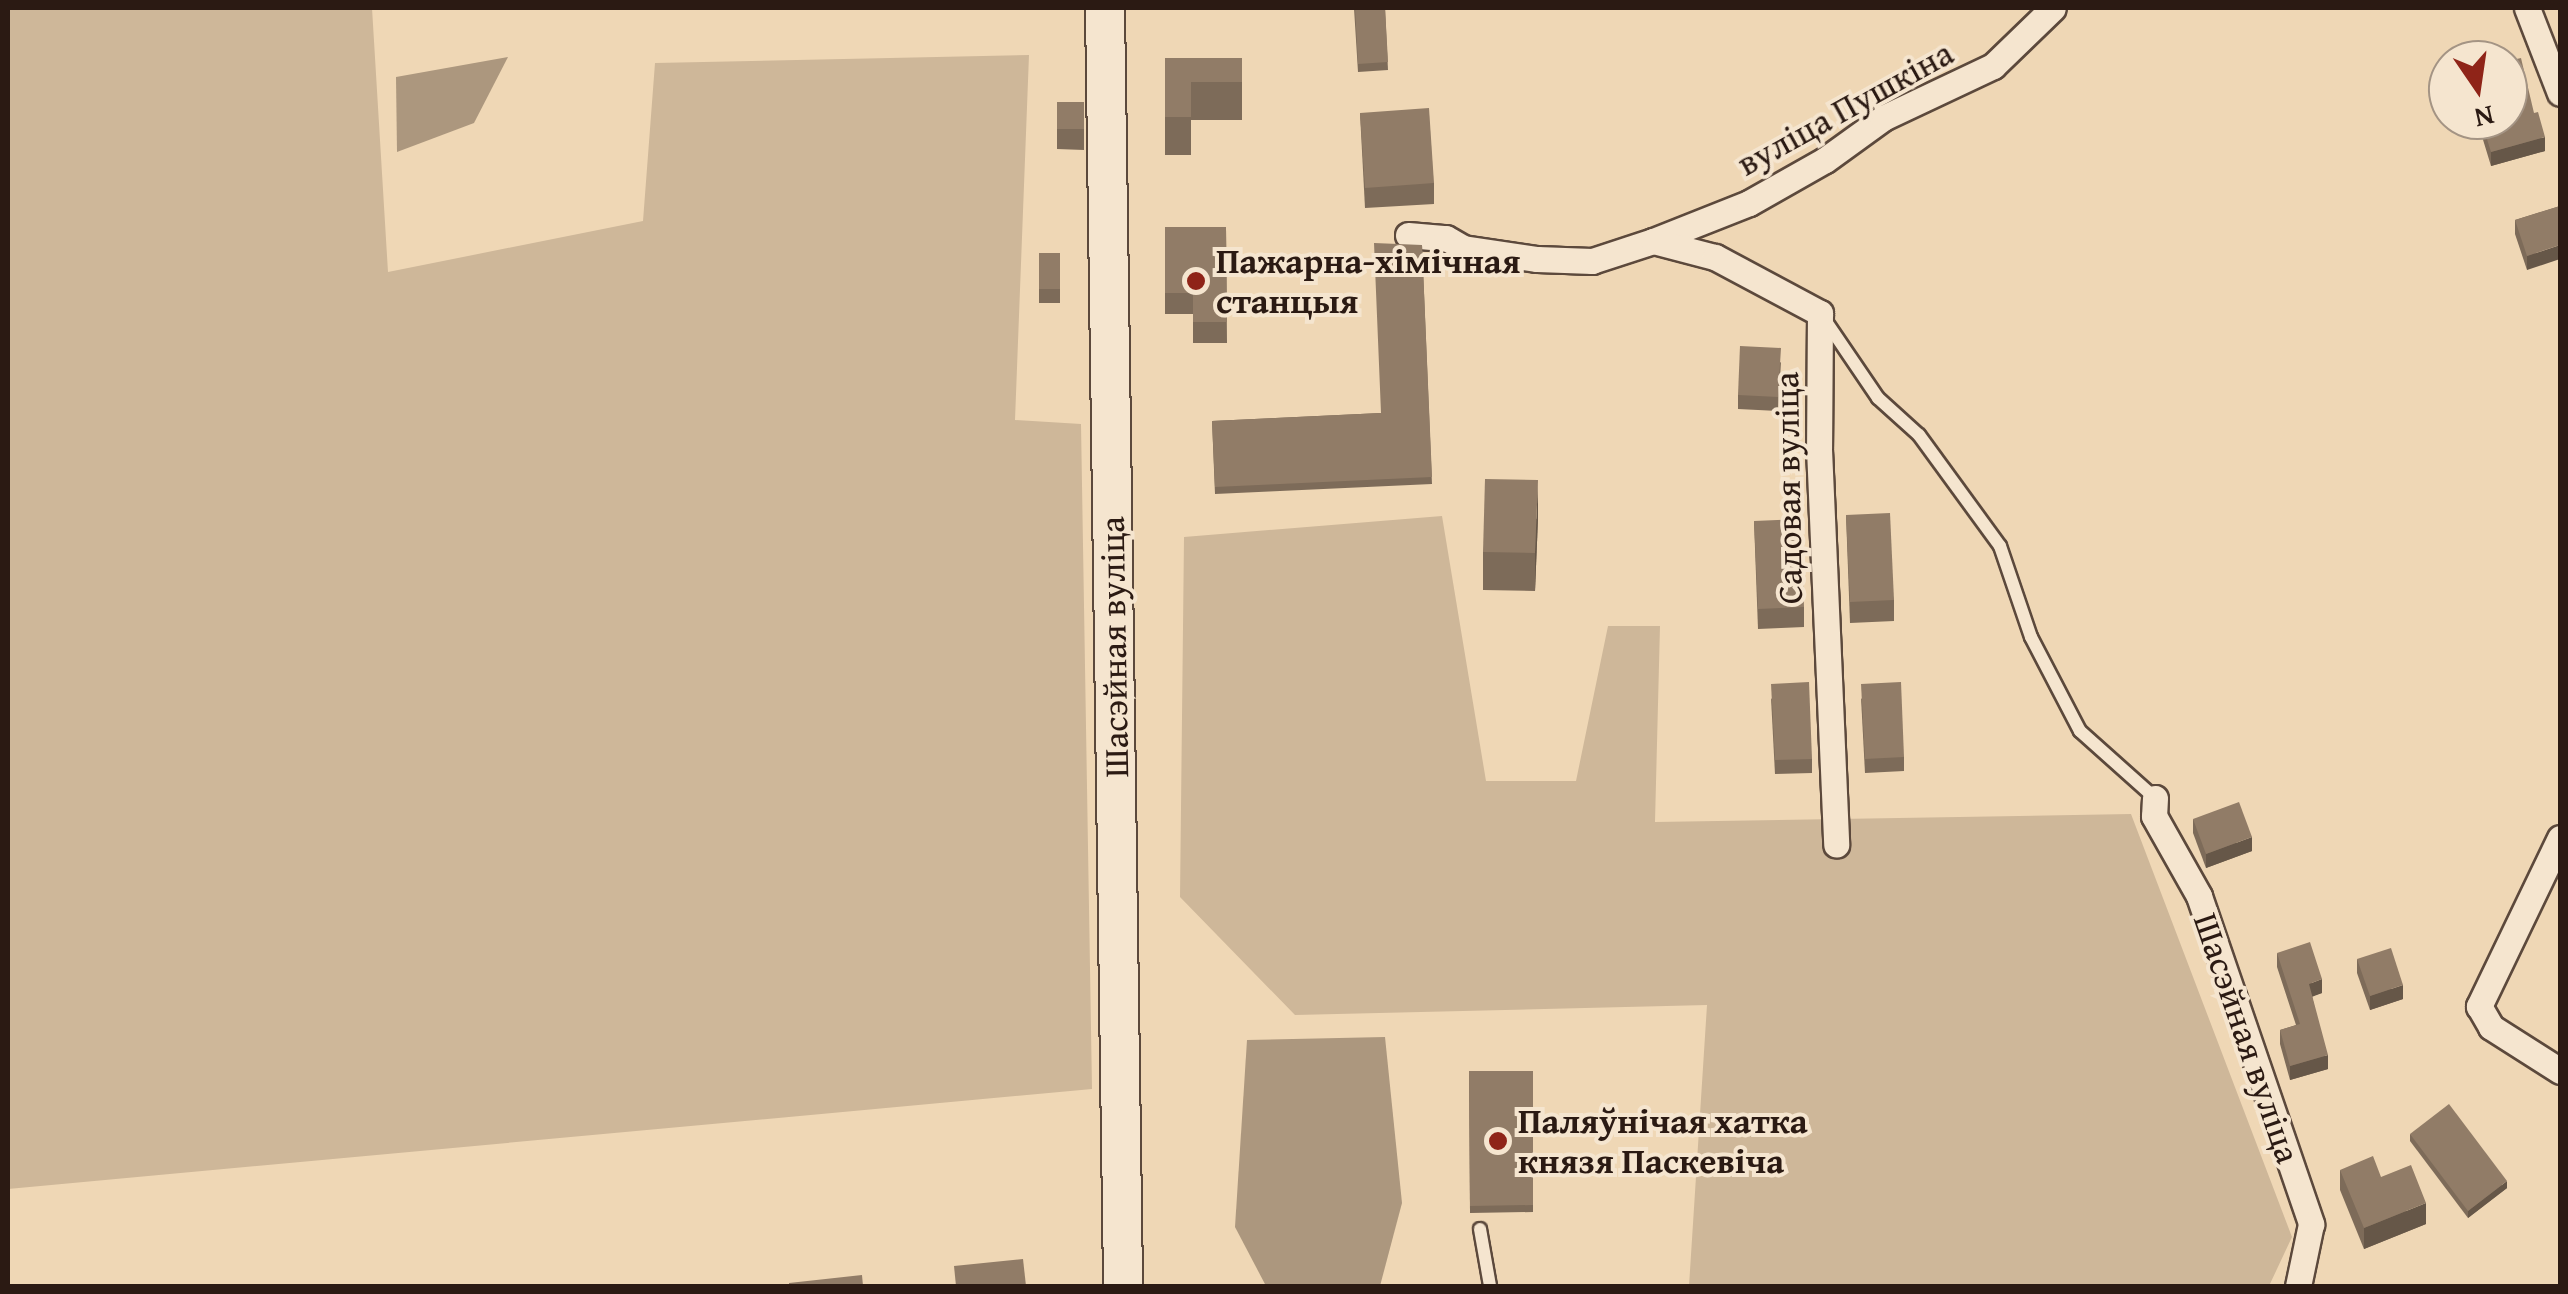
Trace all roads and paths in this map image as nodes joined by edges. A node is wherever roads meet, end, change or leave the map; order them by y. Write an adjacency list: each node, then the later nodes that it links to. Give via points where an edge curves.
1 (1106, 8): 13 (main road, Шасэйная вуліца)
2 (2053, 8): 6 (street, вуліца Пушкіна, via 1993,66 1883,118 1750,202)
3 (2527, 8): 4 (street)
4 (2560, 93)
5 (1408, 235): 6 (street, вуліца Пушкіна, via 1446,238 1463,248 1592,261)
6 (1653, 241): 7 (street, via 1715,257)
7 (1820, 313): 8 (lane, via 1878,398 1919,435 2000,546 2031,637 2080,731); 10 (street, Садовая вуліца, via 1819,448)
8 (2155, 798): 15 (street, Шасэйная вуліца, via 2154,816 2200,896 2311,1224)
9 (2560, 838): 11 (street, via 2479,1006 2491,1027)
10 (1836, 845)
11 (2560, 1071)
12 (1480, 1229): 14 (lane)
13 (1122, 1286)
14 (1490, 1286)
15 (2298, 1286)

